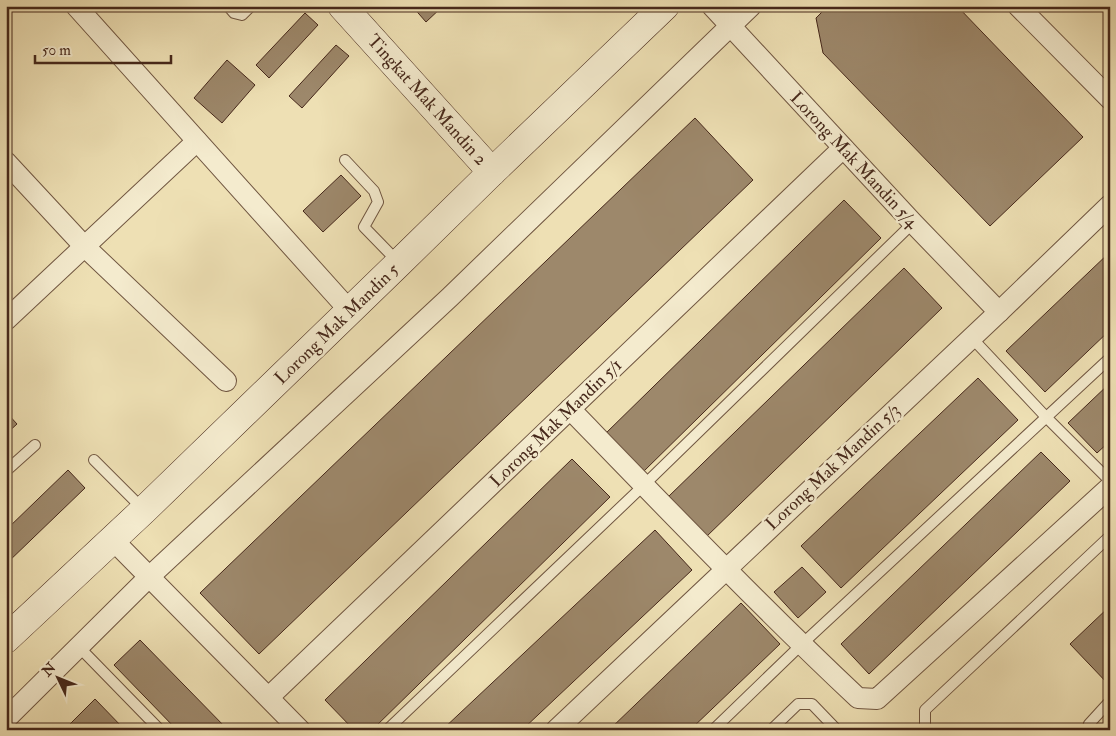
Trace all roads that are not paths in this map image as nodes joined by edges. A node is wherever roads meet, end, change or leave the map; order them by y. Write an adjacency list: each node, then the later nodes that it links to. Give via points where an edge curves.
1 (76, 6): 11 (street)
2 (228, 6): 3 (lane, via 234,13 242,15)
3 (251, 6)
4 (342, 6): 15 (street, Tingkat Mak Mandin 2)
5 (665, 6): 15 (street, Lorong Mak Mandin 5)
6 (712, 6): 9 (street, Lorong Mak Mandin 5/4)
7 (751, 6): 9 (street)
8 (1018, 6): 10 (street)
9 (730, 25): 12 (street, Lorong Mak Mandin 5/4); 38 (street, via 450,297)
10 (1110, 99)
11 (196, 141): 18 (street); 20 (street)
12 (843, 148): 17 (street, Lorong Mak Mandin 5/4); 26 (street, Lorong Mak Mandin 5/1)
13 (346, 160): 19 (lane, via 374,191 378,202 364,227)
14 (6, 162): 18 (street)
15 (492, 172): 19 (street, Lorong Mak Mandin 5)
16 (1110, 205): 21 (street, Lorong Mak Mandin 5/3)
17 (913, 223): 21 (street, Lorong Mak Mandin 5/4); 32 (lane)
18 (84, 246): 22 (street); 25 (street)
19 (399, 263): 20 (street, Lorong Mak Mandin 5)
20 (350, 310): 34 (street, Lorong Mak Mandin 5)
21 (998, 312): 23 (street, Lorong Mak Mandin 5/3)
22 (6, 320)
23 (971, 337): 27 (lane); 37 (street, Lorong Mak Mandin 5/3)
24 (1110, 358): 27 (lane)
25 (226, 381)
26 (570, 409): 32 (street); 42 (street, Lorong Mak Mandin 5/1)
27 (1046, 417): 31 (lane); 40 (lane)
28 (34, 444): 30 (lane)
29 (94, 460): 34 (lane)
30 (6, 471)
31 (1110, 481)
32 (644, 485): 37 (street); 47 (lane)
33 (1110, 487): 40 (street, via 877,699 858,698)
34 (144, 510): 36 (street, Lorong Mak Mandin 5)
35 (1110, 536): 52 (lane, via 925,710)
36 (112, 539): 38 (street); 39 (street, Lorong Mak Mandin 5)
37 (725, 569): 40 (street); 48 (street, Lorong Mak Mandin 5/3)
38 (149, 577): 41 (street); 42 (street)
39 (6, 639)
40 (801, 645): 49 (lane)
41 (79, 647): 44 (street); 45 (lane)
42 (268, 698): 46 (street)
43 (1110, 701): 53 (lane)
44 (6, 719)
45 (160, 730)
46 (300, 730)
47 (387, 730)
48 (556, 730)
49 (713, 730)
50 (771, 730): 51 (lane, via 798,704 812,704)
51 (837, 730)
52 (925, 730)
53 (1087, 730)

